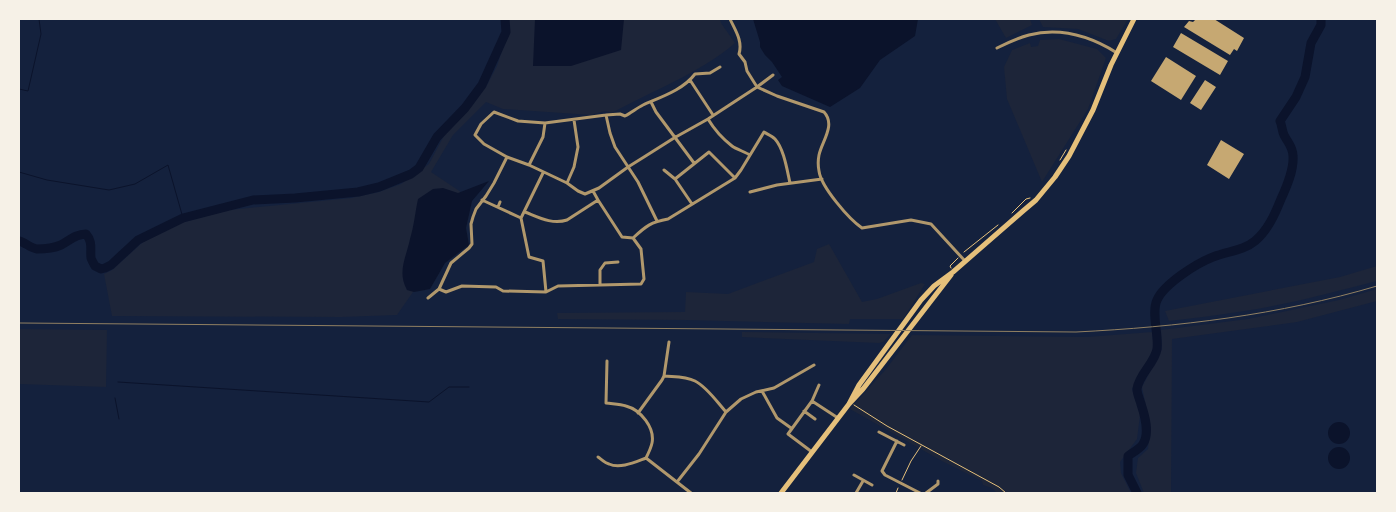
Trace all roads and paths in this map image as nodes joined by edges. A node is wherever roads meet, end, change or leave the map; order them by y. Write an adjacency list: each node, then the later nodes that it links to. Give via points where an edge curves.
1 (730, 19): 8 (street, via 742,47 739,54)
2 (1134, 19): 4 (main road)
3 (997, 48): 4 (street, via 1027,35 1059,32 1101,43)
4 (1117, 53): 45 (main road, via 1093,110 1055,177 1036,200)
5 (720, 68): 7 (street, via 710,73 695,74)
6 (773, 75): 8 (street)
7 (690, 80): 9 (street); 11 (street)
8 (757, 87): 11 (street); 27 (street, via 824,112 828,117 830,124 819,156)
9 (652, 102): 10 (street, via 625,116); 15 (street)
10 (606, 115): 13 (street); 22 (street, via 615,148)
11 (713, 115): 12 (street)
12 (708, 119): 15 (street); 17 (street, via 734,148)
13 (574, 120): 14 (street); 28 (street, via 578,147)
14 (545, 123): 18 (street, via 518,121 494,112 486,117 475,135); 21 (street, via 543,137)
15 (674, 138): 20 (street); 22 (street)
16 (1067, 148): 19 (path)
17 (750, 155): 25 (street); 29 (street, via 764,132 775,139 784,156)
18 (507, 157): 21 (street); 33 (street)
19 (1058, 162)
20 (694, 163): 25 (street, via 709,152); 26 (street)
21 (528, 165): 24 (street)
22 (628, 167): 30 (street); 41 (street)
23 (664, 170): 26 (street)
24 (543, 173): 28 (street); 38 (street)
25 (735, 178): 36 (street)
26 (675, 179): 36 (street)
27 (822, 179): 29 (street); 44 (street, via 838,205 862,228 911,220 931,224)
28 (567, 183): 30 (street, via 578,192)
29 (790, 183): 31 (street)
30 (593, 191): 34 (street)
31 (750, 192)
32 (1033, 196): 39 (path)
33 (482, 200): 37 (street); 49 (street, via 472,217 472,244 450,263)
34 (598, 200): 38 (street, via 562,222 550,222); 43 (street, via 622,237)
35 (500, 202): 37 (street)
36 (692, 204): 41 (street, via 668,219)
37 (498, 208): 40 (street)
38 (524, 212): 40 (street)
39 (1008, 217)
40 (521, 218): 50 (street, via 529,257 543,260)
41 (657, 221): 43 (street)
42 (1003, 221): 44 (path)
43 (632, 238): 48 (street, via 640,249 644,279 641,284)
44 (960, 256): 45 (street); 47 (path, via 950,266)
45 (965, 261): 47 (main road)
46 (618, 262): 48 (street, via 605,263 600,270)
47 (954, 272): 59 (main road); 59 (main road, via 934,286 908,319 859,385)
48 (600, 285): 50 (street, via 558,286)
49 (439, 289): 50 (street, via 446,292 462,286 483,286 496,287 503,292); 51 (street)
50 (546, 292)
51 (428, 298)
52 (669, 342): 55 (street)
53 (606, 361): 62 (street, via 606,403 626,405)
54 (814, 365): 57 (street, via 774,388)
55 (664, 376): 60 (street, via 695,381); 62 (street)
56 (819, 385): 58 (street)
57 (762, 391): 60 (street, via 747,395); 65 (street, via 777,418)
58 (812, 401): 61 (street); 63 (street)
59 (851, 405): 63 (main road); 69 (path)
60 (726, 412): 76 (street)
61 (804, 412): 64 (street); 65 (street)
62 (638, 413): 72 (street, via 647,421 652,433)
63 (838, 418): 70 (main road)
64 (815, 419)
65 (791, 428): 70 (street, via 788,434)
66 (879, 432): 67 (street)
67 (897, 441): 68 (street); 77 (street, via 882,471)
68 (904, 445)
69 (922, 446): 77 (path); 85 (path)
70 (813, 453): 80 (main road)
71 (598, 457): 72 (street, via 618,466)
72 (646, 458): 76 (street)
73 (854, 475): 74 (street)
74 (863, 480): 78 (street); 81 (street)
75 (938, 481): 84 (street)
76 (677, 482): 79 (street)
77 (900, 483): 82 (path); 83 (street)
78 (872, 485)
79 (691, 493)
80 (781, 493)
81 (856, 493)
82 (896, 493)
83 (920, 493)
84 (926, 493)
85 (1006, 493)

